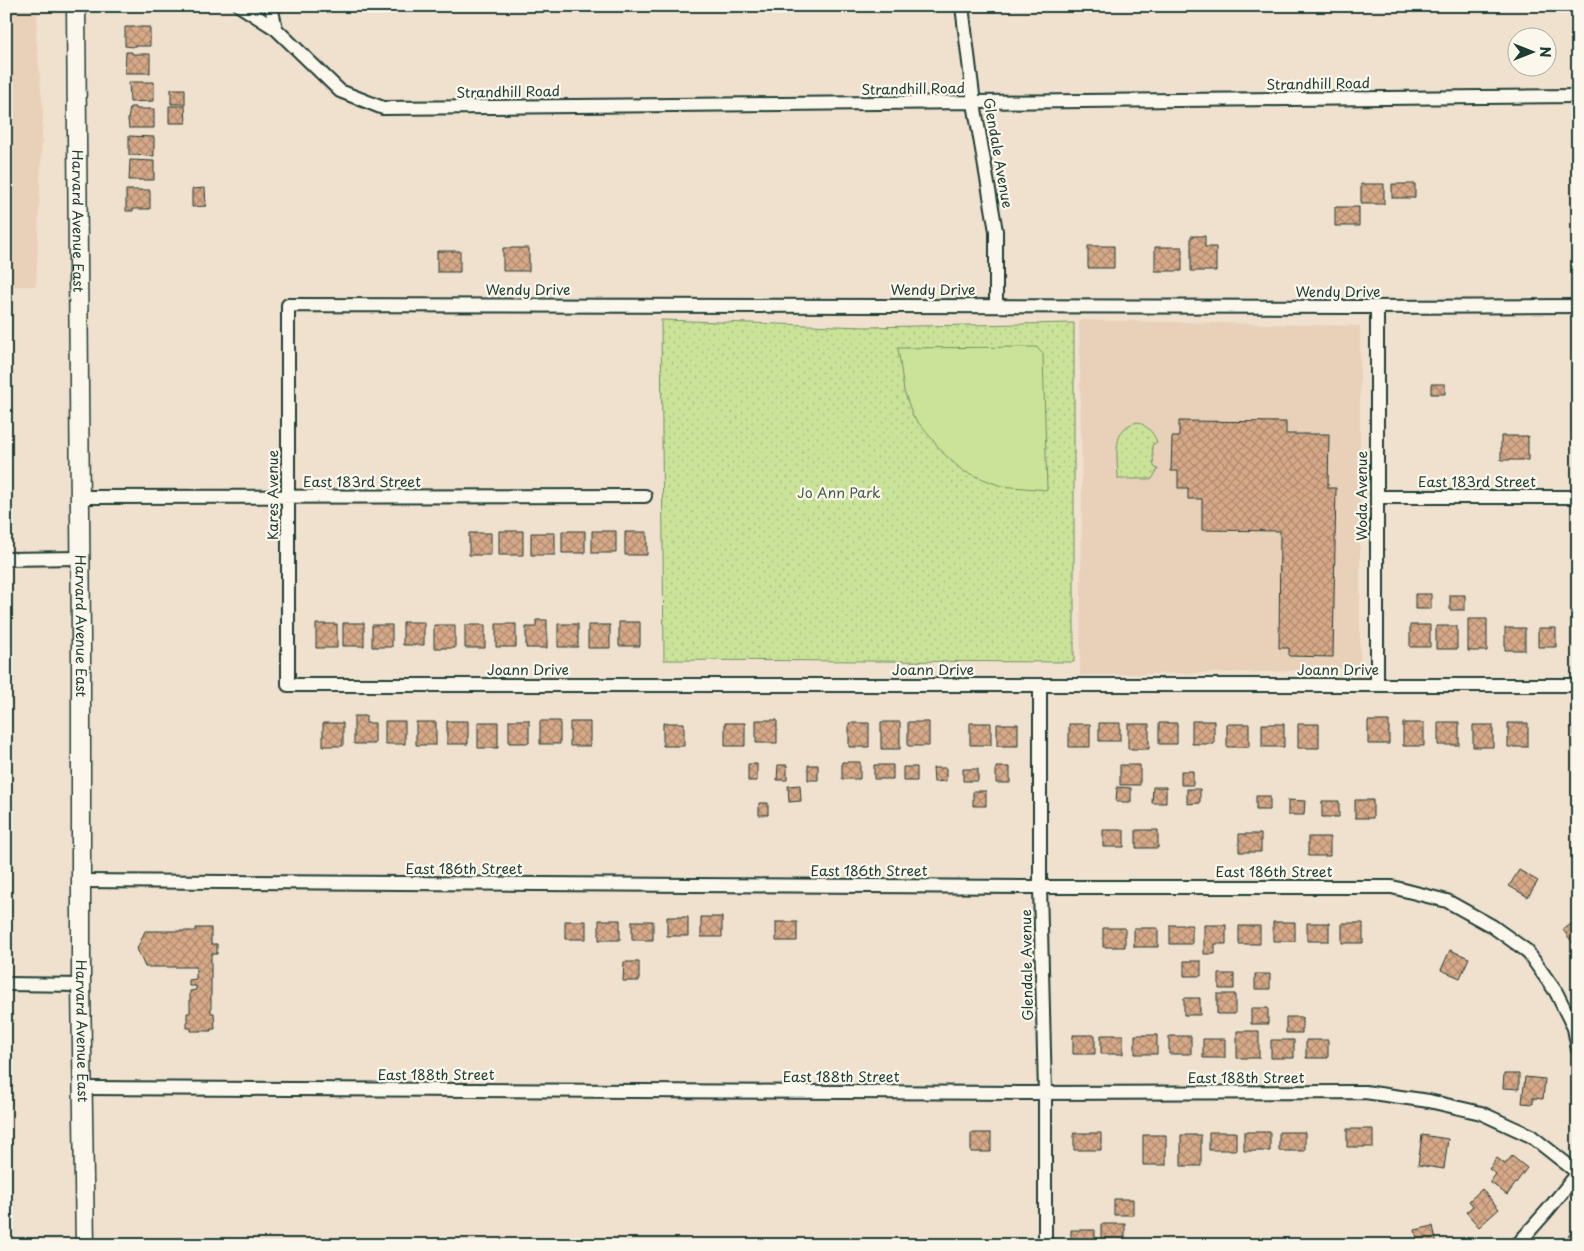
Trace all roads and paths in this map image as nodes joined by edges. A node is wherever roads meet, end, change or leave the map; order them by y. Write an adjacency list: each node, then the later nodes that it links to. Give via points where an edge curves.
1 (76, 6): 15 (main road, Harvard Avenue East)
2 (240, 6): 5 (street, Strandhill Road)
3 (271, 6): 5 (street)
4 (962, 6): 7 (street, Glendale Avenue)
5 (276, 29): 7 (street, Strandhill Road, via 340,91 383,108)
6 (1578, 96): 7 (street, Strandhill Road)
7 (974, 103): 9 (street, Glendale Avenue, via 996,231)
8 (288, 305): 9 (street, Wendy Drive); 16 (street, Kares Avenue)
9 (996, 305): 11 (street, Wendy Drive)
10 (1578, 306): 11 (street, Wendy Drive)
11 (1377, 307): 13 (street, Woda Avenue)
12 (645, 496): 16 (street, East 183rd Street)
13 (1377, 496): 14 (street, East 183rd Street); 21 (street, Woda Avenue)
14 (1578, 496)
15 (79, 497): 16 (street, East 183rd Street); 18 (main road, Harvard Avenue East)
16 (288, 497): 19 (street, Kares Avenue)
17 (6, 558): 18 (street)
18 (80, 558): 23 (main road, Harvard Avenue East)
19 (288, 685): 20 (street, Joann Drive)
20 (1040, 685): 21 (street, Joann Drive); 24 (street, Glendale Avenue)
21 (1377, 685): 22 (street, Joann Drive)
22 (1578, 685)
23 (81, 881): 24 (street, East 186th Street); 26 (main road, Harvard Avenue East)
24 (1040, 887): 27 (street, East 186th Street, via 1392,887 1447,901 1492,926 1526,951 1556,992 1574,1028); 29 (street, Glendale Avenue)
25 (6, 984): 26 (street)
26 (81, 985): 28 (main road, Harvard Avenue East)
27 (1578, 1050)
28 (84, 1088): 29 (street, East 188th Street); 31 (main road, Harvard Avenue East)
29 (1045, 1093): 30 (street, East 188th Street, via 1365,1092 1420,1100 1481,1113 1531,1136); 32 (street, Glendale Avenue)
30 (1578, 1172): 33 (street)
31 (85, 1245)
32 (1045, 1245)
33 (1517, 1245)

